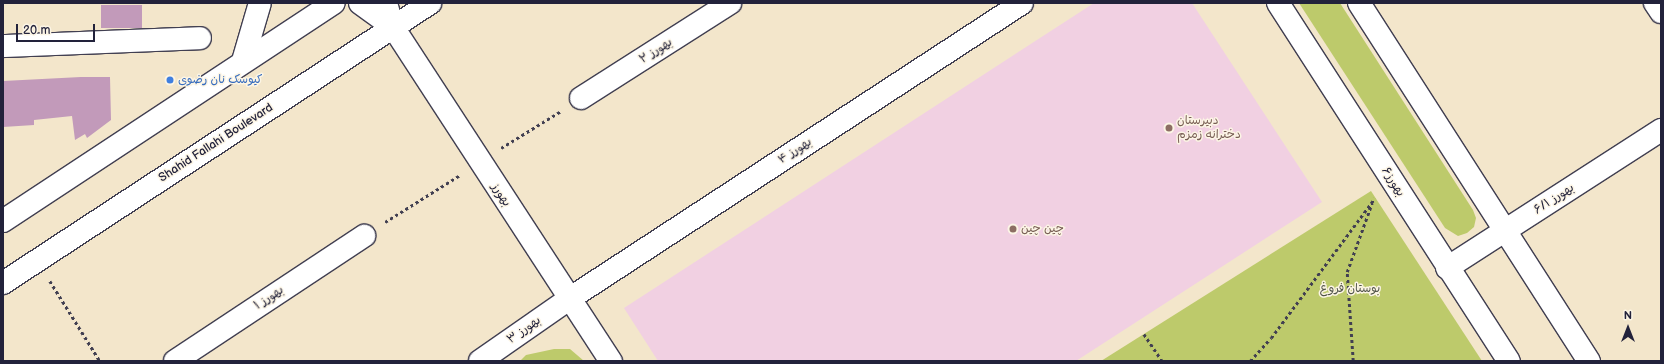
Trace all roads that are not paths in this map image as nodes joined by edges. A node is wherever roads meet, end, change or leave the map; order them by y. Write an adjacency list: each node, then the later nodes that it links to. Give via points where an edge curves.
1 (260, 3): 15 (street)
2 (334, 3): 15 (street)
3 (360, 3): 12 (street)
4 (386, 3): 12 (street)
5 (430, 3): 12 (street, Shahid Fallahi Boulevard)
6 (730, 3): 16 (street, بهورز ۲)
7 (1022, 3): 23 (street, بهورز ۴)
8 (1278, 3): 21 (street, بهورز۶)
9 (1359, 3): 19 (street)
10 (1655, 3): 11 (street)
11 (1661, 12)
12 (393, 27): 22 (street, Shahid Fallahi Boulevard); 23 (street, بهورز)
13 (200, 38): 14 (street)
14 (3, 46)
15 (243, 61): 18 (street)
16 (581, 98)
17 (1661, 130): 19 (street, بهورز ۶/۱)
18 (3, 221)
19 (1505, 231): 21 (street, بهورز ۶/۱); 28 (street)
20 (364, 236): 24 (street, بهورز ۱)
21 (1447, 268): 27 (street, بهورز۶)
22 (3, 283)
23 (569, 299): 25 (street, بهورز ۳); 26 (street, بهورز)
24 (175, 361)
25 (480, 361)
26 (611, 361)
27 (1508, 361)
28 (1590, 361)

